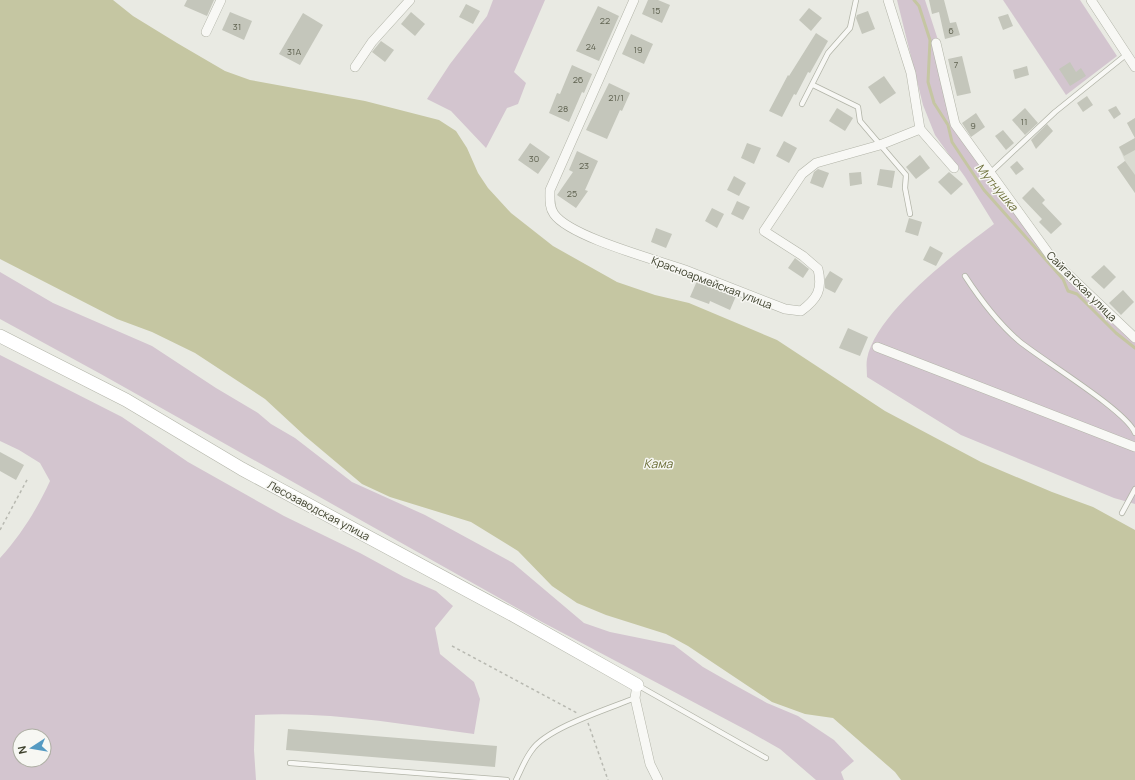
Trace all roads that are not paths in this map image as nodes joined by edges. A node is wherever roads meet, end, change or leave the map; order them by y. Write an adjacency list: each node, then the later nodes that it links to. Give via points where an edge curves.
1 (221, 0): 7 (street)
2 (410, 0): 10 (street, via 372,42)
3 (634, 0): 15 (street, Красноармейская улица, via 550,190 550,203 554,215 572,228 599,241 785,309 801,311 814,301 820,288 818,269 764,231 802,174 816,163)
4 (856, 0): 12 (lane, via 850,28 828,53)
5 (888, 0): 14 (street, via 911,73)
6 (1091, 0): 9 (street)
7 (206, 32)
8 (936, 43): 17 (street, Сайгатская улица, via 955,124)
9 (1126, 54): 11 (street); 17 (lane, via 1055,112)
10 (355, 67)
11 (1135, 67)
12 (813, 85): 13 (lane); 15 (lane, via 858,107 860,121)
13 (802, 104)
14 (920, 129): 15 (street, Красноармейская улица); 16 (street)
15 (880, 145): 18 (lane, via 906,175 905,188)
16 (954, 168)
17 (989, 174): 21 (street, Сайгатская улица, via 1054,261)
18 (910, 214)
19 (965, 276): 23 (lane, via 1019,341 1119,414)
20 (0, 336): 29 (street, Лесозаводская улица, via 126,400 242,469 515,616)
21 (1135, 338)
22 (877, 347): 25 (street)
23 (1135, 433)
24 (1135, 441): 25 (lane)
25 (1121, 443): 26 (street)
26 (1135, 447)
27 (1135, 489): 28 (lane)
28 (1122, 513)
29 (637, 685): 30 (street); 31 (lane)
30 (635, 698): 34 (lane, via 548,735 532,749); 35 (street, via 650,764)
31 (766, 758)
32 (290, 763): 33 (lane)
33 (507, 780)
34 (516, 780)
35 (658, 780)

